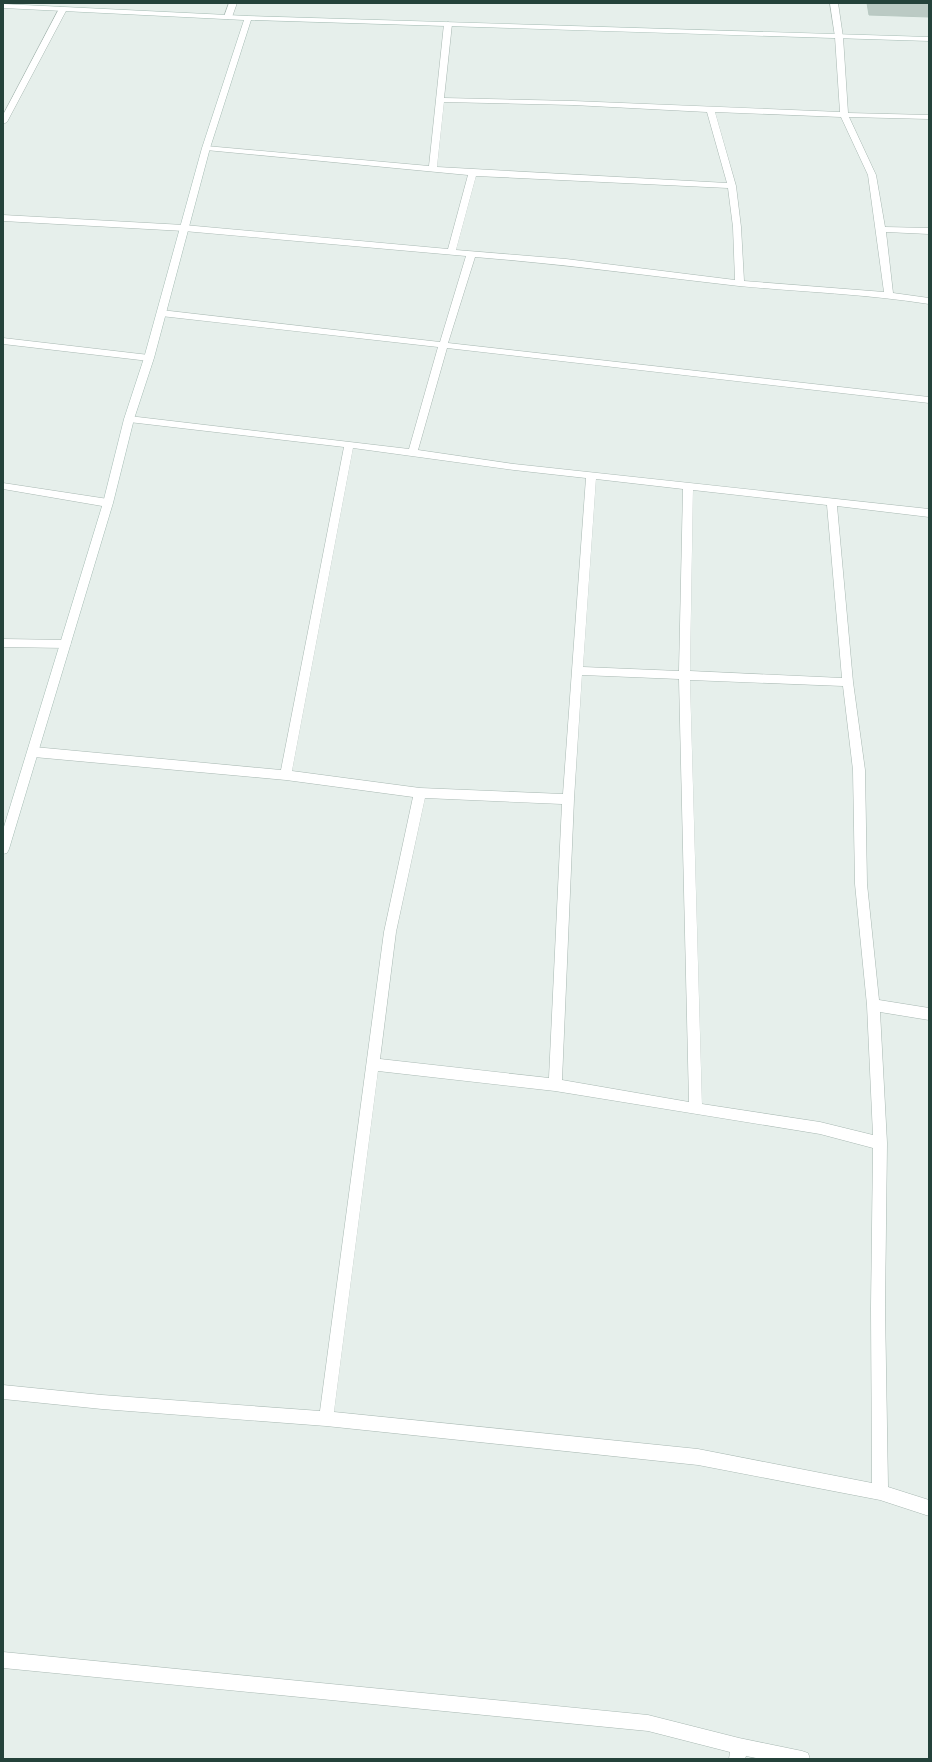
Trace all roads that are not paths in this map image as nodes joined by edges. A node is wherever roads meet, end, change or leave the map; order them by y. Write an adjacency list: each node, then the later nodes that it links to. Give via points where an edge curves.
1 (233, 3): 5 (street)
2 (834, 3): 8 (street)
3 (3, 6): 4 (street)
4 (62, 8): 5 (street); 14 (street)
5 (228, 17): 6 (street)
6 (248, 18): 7 (street); 15 (street)
7 (448, 24): 8 (street); 10 (street)
8 (839, 38): 9 (street); 12 (street)
9 (929, 39)
10 (441, 100): 11 (street); 16 (street)
11 (710, 110): 12 (street); 18 (street)
12 (844, 114): 13 (street); 21 (street, via 872,174)
13 (929, 117)
14 (3, 122)
15 (206, 148): 16 (street); 20 (street)
16 (434, 169): 17 (street)
17 (473, 173): 18 (street); 23 (street)
18 (732, 186): 25 (street)
19 (3, 218): 20 (street)
20 (184, 228): 23 (street); 28 (street)
21 (881, 229): 22 (street); 26 (street)
22 (929, 231)
23 (451, 253): 24 (street)
24 (471, 255): 25 (street, via 566,262); 30 (street)
25 (740, 283): 26 (street)
26 (889, 295): 27 (street)
27 (929, 301)
28 (161, 313): 30 (street); 31 (street)
29 (3, 341): 31 (street)
30 (443, 345): 32 (street); 35 (street)
31 (149, 358): 33 (street)
32 (929, 400)
33 (129, 419): 34 (street); 40 (street)
34 (349, 444): 35 (street); 48 (street)
35 (413, 452): 36 (street)
36 (591, 476): 38 (street); 44 (street)
37 (3, 486): 40 (street)
38 (688, 487): 39 (street); 45 (street)
39 (832, 502): 41 (street); 46 (street)
40 (108, 504): 43 (street)
41 (929, 513)
42 (3, 642): 43 (street)
43 (66, 644): 47 (street)
44 (576, 671): 45 (street); 50 (street)
45 (684, 676): 46 (street); 56 (street)
46 (848, 682): 52 (street, via 860,770 861,884)
47 (34, 752): 48 (street); 51 (street)
48 (286, 775): 49 (street)
49 (420, 793): 50 (street); 54 (street, via 390,932)
50 (568, 799): 55 (street)
51 (3, 849)
52 (873, 1005): 53 (street); 57 (street)
53 (929, 1014)
54 (374, 1064): 55 (street); 59 (street)
55 (555, 1085): 56 (street)
56 (696, 1109): 57 (street, via 820,1128)
57 (880, 1143): 60 (street)
58 (3, 1392): 59 (street)
59 (326, 1419): 60 (street, via 698,1457)
60 (880, 1492): 61 (street)
61 (929, 1508)
62 (3, 1660): 63 (street, via 648,1723)
63 (738, 1753): 64 (street)
64 (802, 1759)

